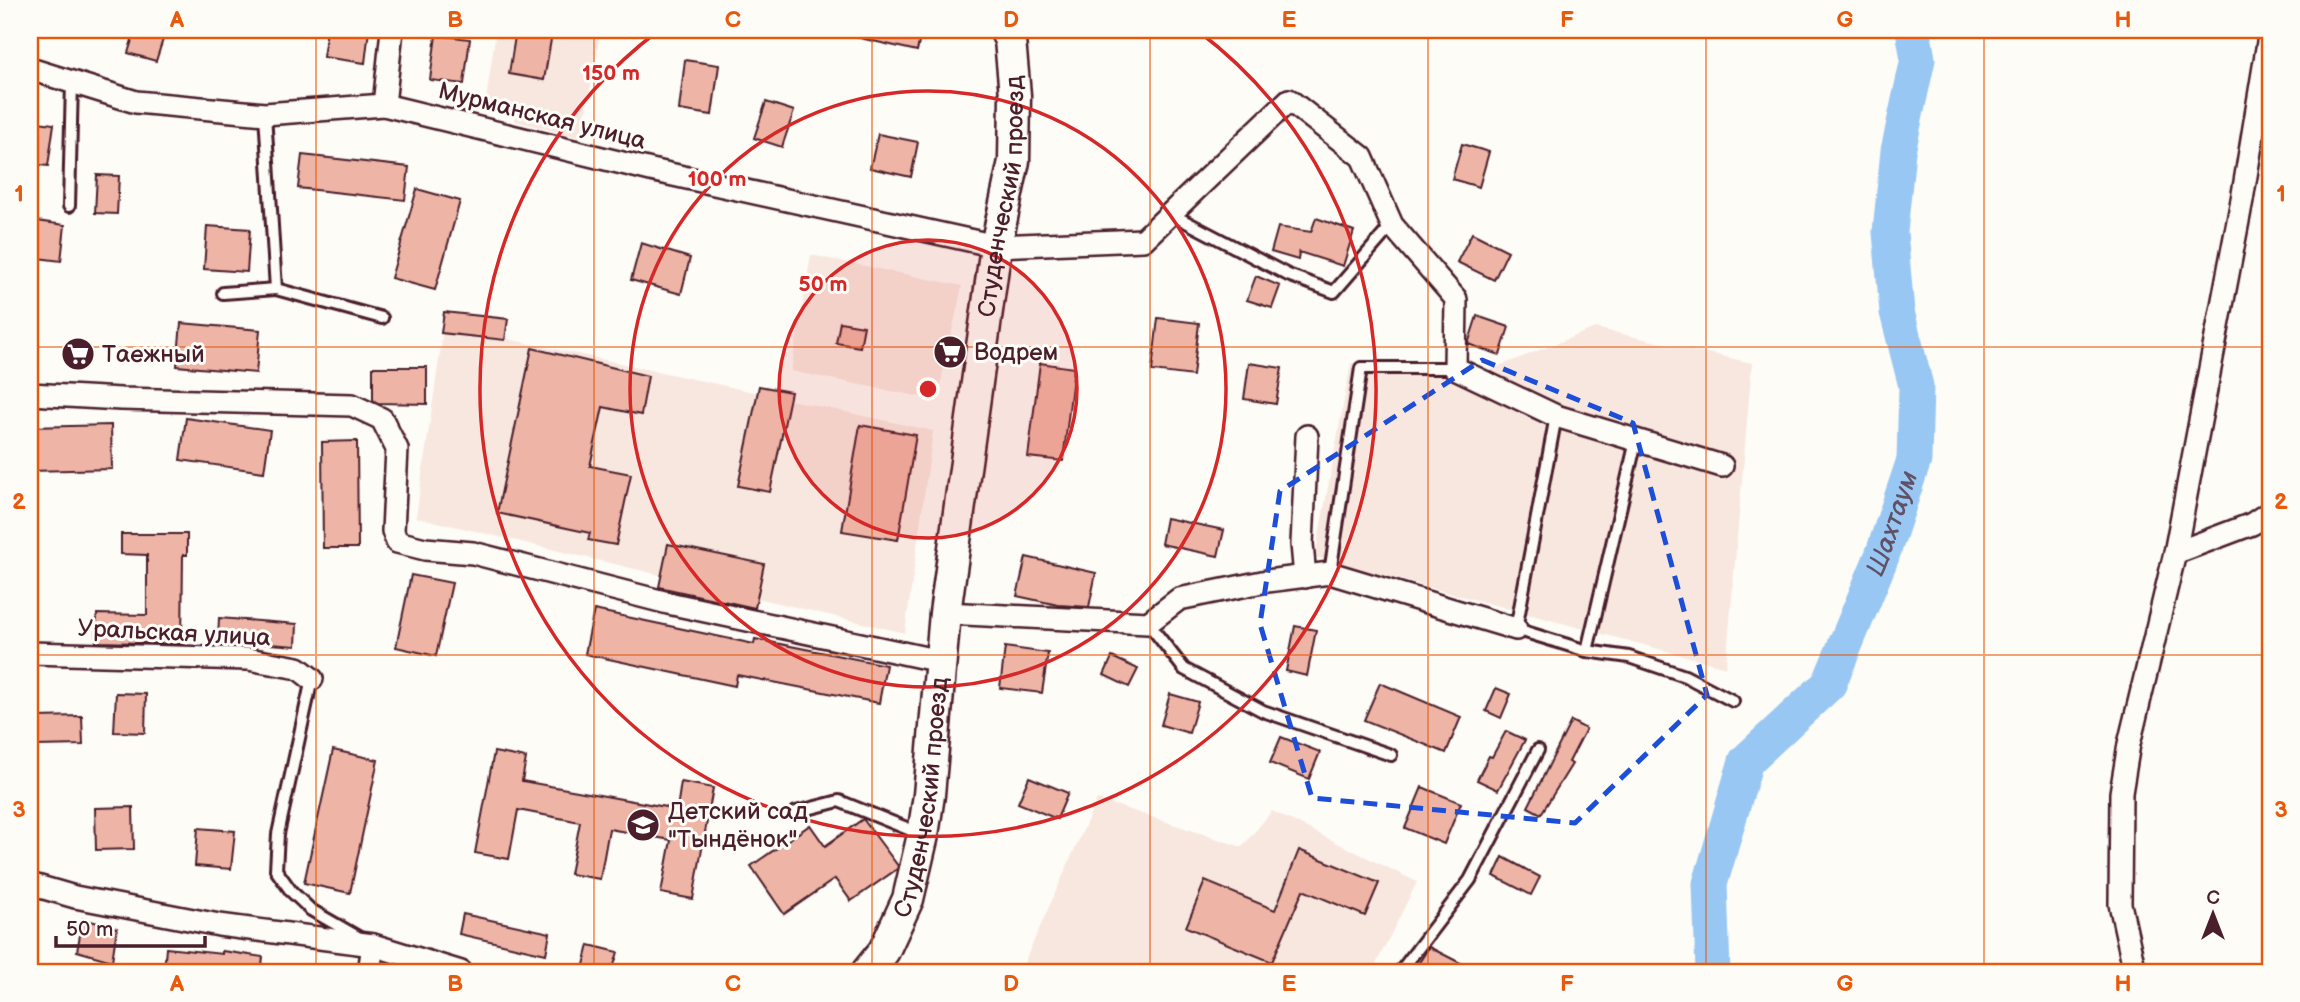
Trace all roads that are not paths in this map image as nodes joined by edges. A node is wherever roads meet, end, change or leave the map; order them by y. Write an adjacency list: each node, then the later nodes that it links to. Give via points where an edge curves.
1 (392, 30): 6 (street)
2 (1005, 30): 11 (street, Студенческий проезд, via 1015,95 1014,161)
3 (2270, 30): 22 (street)
4 (30, 69): 5 (street, Мурманская улица)
5 (72, 82): 7 (street, Мурманская улица, via 136,102); 8 (lane)
6 (384, 105): 7 (street, Мурманская улица); 11 (street, Мурманская улица)
7 (265, 114): 12 (lane)
8 (69, 206)
9 (1171, 214): 10 (lane, via 1288,275 1334,292); 10 (street, Мурманская улица, via 1289,100 1362,158); 11 (street, Мурманская улица, via 1143,240)
10 (1392, 225): 15 (street, Мурманская улица, via 1456,299)
11 (996, 246): 25 (street, Студенческий проезд)
12 (276, 289): 13 (lane); 14 (lane)
13 (223, 293)
14 (382, 318)
15 (1455, 368): 17 (street); 23 (lane, via 1360,368)
16 (30, 394): 30 (street, via 352,405 383,419 397,449 393,531 397,542 473,553 668,603)
17 (1556, 416): 19 (street); 27 (lane)
18 (1307, 436): 24 (street)
19 (1636, 441): 20 (street); 28 (lane)
20 (1723, 466)
21 (2270, 512): 22 (street, via 2252,524)
22 (2175, 554): 43 (street, via 2121,793 2120,904)
23 (1330, 573): 24 (street); 27 (street)
24 (1305, 577): 26 (street, via 1179,599)
25 (945, 612): 26 (street); 30 (street, Студенческий проезд)
26 (1148, 623): 34 (lane, via 1184,669 1263,711)
27 (1517, 629): 28 (lane)
28 (1587, 651): 32 (lane, via 1629,657 1685,676)
29 (30, 653): 31 (street, Уральская улица, via 248,659 298,668)
30 (940, 662): 36 (street, Студенческий проезд)
31 (312, 679): 38 (lane, via 278,834 276,870 311,910)
32 (1732, 701)
33 (1538, 750): 42 (lane, via 1471,880)
34 (1391, 755)
35 (796, 812): 36 (lane, via 839,801)
36 (923, 835): 41 (street, Студенческий проезд, via 908,899 884,951)
37 (30, 884): 38 (street, via 219,925)
38 (373, 946): 39 (street); 40 (street)
39 (369, 972)
40 (461, 972)
41 (867, 972)
42 (1400, 972)
43 (2134, 972)

